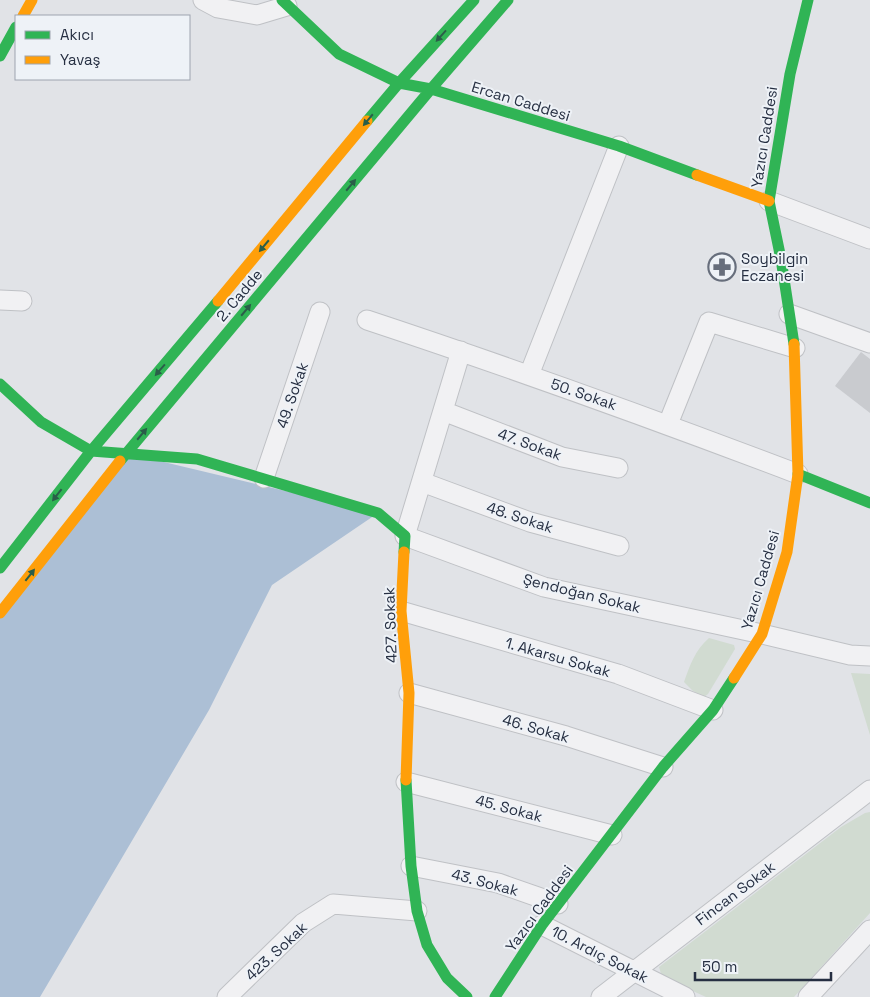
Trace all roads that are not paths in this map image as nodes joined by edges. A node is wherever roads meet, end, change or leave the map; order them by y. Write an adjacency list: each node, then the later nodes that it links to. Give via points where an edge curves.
1 (32, 0): 7 (main road)
2 (203, 0): 6 (street, via 218,8 257,15)
3 (474, 0): 10 (main road, 2. Cadde, one-way to 10)
4 (508, 0): 11 (main road, 2. Cadde)
5 (808, 0): 13 (main road, Yazıcı Caddesi, via 790,74)
6 (285, 3): 10 (main road, Ercan Caddesi, via 339,54)
7 (24, 15)
8 (15, 30): 9 (main road)
9 (0, 56)
10 (399, 83): 11 (main road, Ercan Caddesi); 27 (main road, 2. Cadde, one-way to 27)
11 (431, 89): 12 (main road, Ercan Caddesi); 28 (main road, 2. Cadde, one-way to 11)
12 (619, 146): 13 (main road, Ercan Caddesi); 23 (street)
13 (769, 202): 14 (street); 18 (main road, Yazıcı Caddesi)
14 (870, 239)
15 (0, 300): 16 (street)
16 (22, 301)
17 (320, 312): 31 (street, 49. Sokak)
18 (789, 314): 20 (street); 21 (main road, Yazıcı Caddesi)
19 (368, 320): 22 (street, 50. Sokak)
20 (870, 342)
21 (795, 348): 26 (street, via 709,322); 30 (main road, Yazıcı Caddesi)
22 (461, 351): 23 (street, 50. Sokak); 25 (street)
23 (529, 375): 26 (street, 50. Sokak)
24 (0, 384): 27 (main road, via 41,422)
25 (443, 411): 29 (street, 47. Sokak, via 562,457); 32 (street)
26 (668, 424): 30 (street, 50. Sokak)
27 (91, 451): 28 (main road); 36 (main road, 2. Cadde, one-way to 36)
28 (126, 453): 31 (main road, via 197,459); 38 (main road, 2. Cadde, one-way to 28)
29 (618, 468)
30 (798, 474): 33 (main road); 39 (main road, Yazıcı Caddesi, via 787,552)
31 (264, 478): 34 (main road, via 378,513)
32 (422, 482): 34 (street); 35 (street, 48. Sokak, via 530,522)
33 (870, 503)
34 (405, 536): 37 (main road, 427. Sokak); 39 (street, Şendoğan Sokak, via 544,587)
35 (619, 546)
36 (0, 568)
37 (401, 611): 41 (main road, 427. Sokak); 42 (street, 1. Akarsu Sokak, via 618,674)
38 (0, 613)
39 (762, 634): 40 (street, Şendoğan Sokak, via 850,655); 42 (main road, Yazıcı Caddesi)
40 (870, 656)
41 (409, 692): 43 (street, 46. Sokak); 44 (main road, 427. Sokak)
42 (713, 710): 43 (main road, Yazıcı Caddesi)
43 (662, 767): 46 (main road, Yazıcı Caddesi)
44 (406, 782): 46 (street, 45. Sokak); 47 (main road, 427. Sokak)
45 (870, 790): 53 (street, Fincan Sokak)
46 (612, 835): 48 (main road, Yazıcı Caddesi)
47 (411, 866): 48 (street, 43. Sokak, via 498,883); 49 (main road, 427. Sokak)
48 (558, 904): 50 (main road, Yazıcı Caddesi)
49 (417, 911): 54 (street, 423. Sokak, via 333,904 303,923); 55 (main road, 427. Sokak, via 427,945 447,978)
50 (542, 925): 53 (street, 10. Ardıç Sokak); 56 (main road, Yazıcı Caddesi)
51 (870, 930): 52 (street)
52 (863, 950): 59 (street)
53 (633, 972): 57 (street, Fincan Sokak); 58 (street, 10. Ardıç Sokak)
54 (237, 994)
55 (467, 997)
56 (495, 997)
57 (601, 997)
58 (685, 997)
59 (808, 997)

